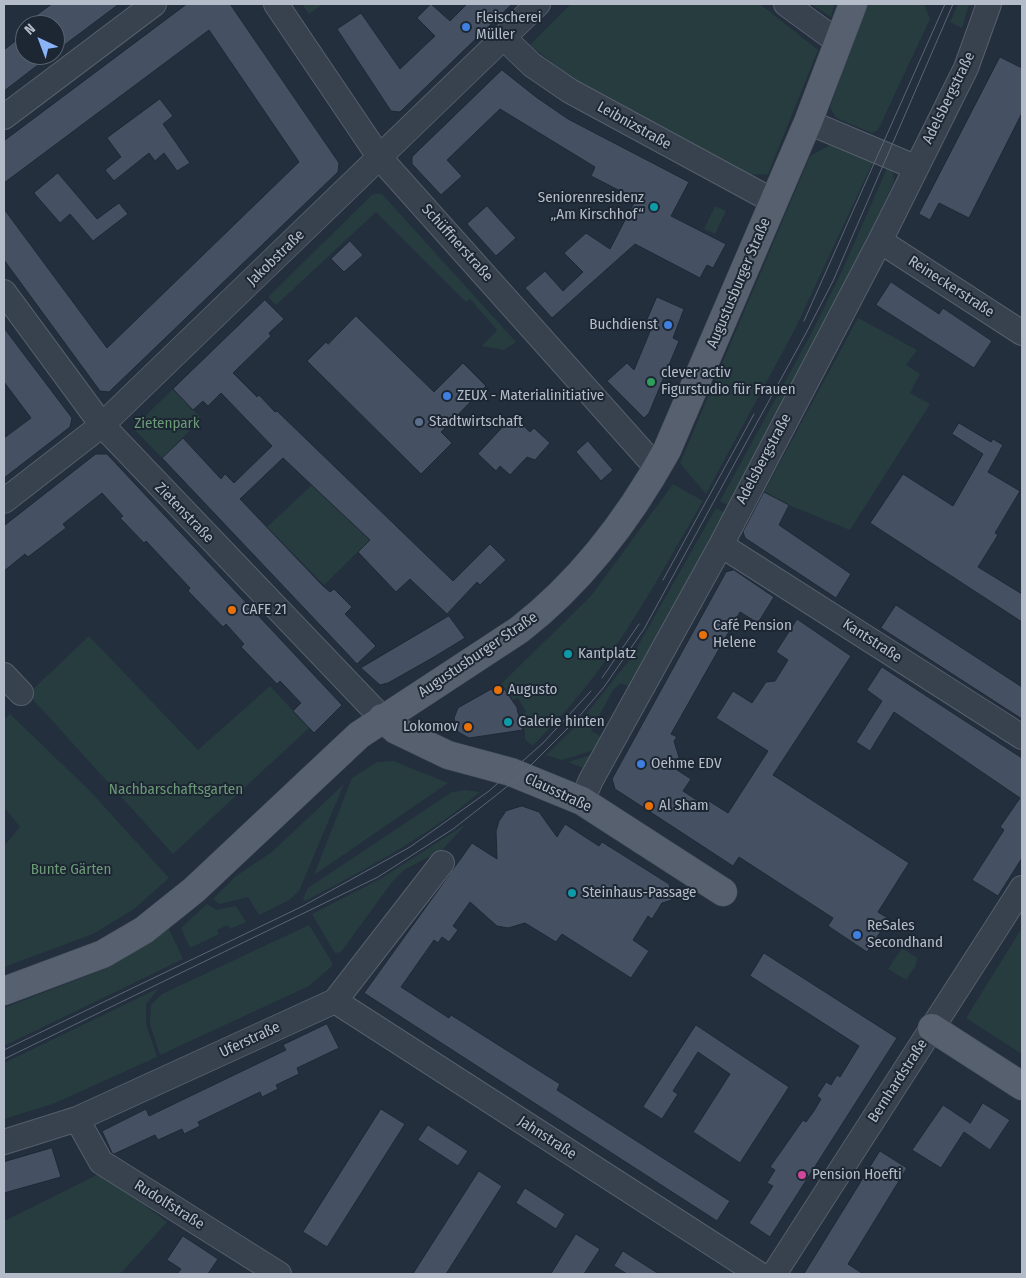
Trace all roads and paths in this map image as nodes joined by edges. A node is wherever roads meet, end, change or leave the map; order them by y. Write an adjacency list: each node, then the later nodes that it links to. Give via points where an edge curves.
1 (154, 4): 9 (street)
2 (276, 4): 11 (street, Schüffnerstraße)
3 (538, 4): 7 (street, Jakobstraße)
4 (786, 4): 8 (street)
5 (853, 4): 8 (main road, Augustusburger Straße)
6 (989, 4): 12 (street, Adelsbergstraße, via 966,68)
7 (504, 38): 11 (street, Jakobstraße); 13 (street, Leibnizstraße, via 532,65 570,91)
8 (838, 42): 10 (main road, Augustusburger Straße)
9 (4, 117)
10 (808, 122): 12 (street); 13 (main road, Augustusburger Straße)
11 (380, 158): 17 (street, Jakobstraße); 18 (street, Schüffnerstraße)
12 (915, 167): 14 (street, Adelsbergstraße)
13 (773, 201): 18 (main road, Augustusburger Straße)
14 (880, 241): 16 (street, Reineckerstraße); 20 (street, Adelsbergstraße)
15 (4, 292): 17 (street, Zietenstraße)
16 (1022, 334)
17 (102, 425): 19 (street, Jakobstraße); 23 (street, Zietenstraße)
18 (657, 468): 23 (main road, Augustusburger Straße, via 616,530 570,585 543,611 519,630)
19 (4, 501)
20 (721, 545): 24 (street, Kantstraße); 25 (street, Adelsbergstraße)
21 (4, 675): 22 (street)
22 (21, 693)
23 (382, 718): 25 (main road, Clausstraße, via 404,735 448,755); 29 (main road, Augustusburger Straße, via 334,757 194,890 144,930 102,954)
24 (1022, 737)
25 (587, 791): 28 (main road, Clausstraße)
26 (442, 863): 30 (street, Uferstraße)
27 (1022, 888): 31 (street, Bernhardstraße)
28 (723, 892)
29 (4, 991)
30 (335, 1001): 33 (street, Uferstraße); 36 (street, Jahnstraße)
31 (932, 1028): 32 (main road); 37 (street, Bernhardstraße)
32 (1022, 1086)
33 (77, 1120): 34 (street, Uferstraße); 35 (street, Rudolfstraße, via 101,1162)
34 (4, 1142)
35 (280, 1274)
36 (759, 1274)
37 (774, 1274)

